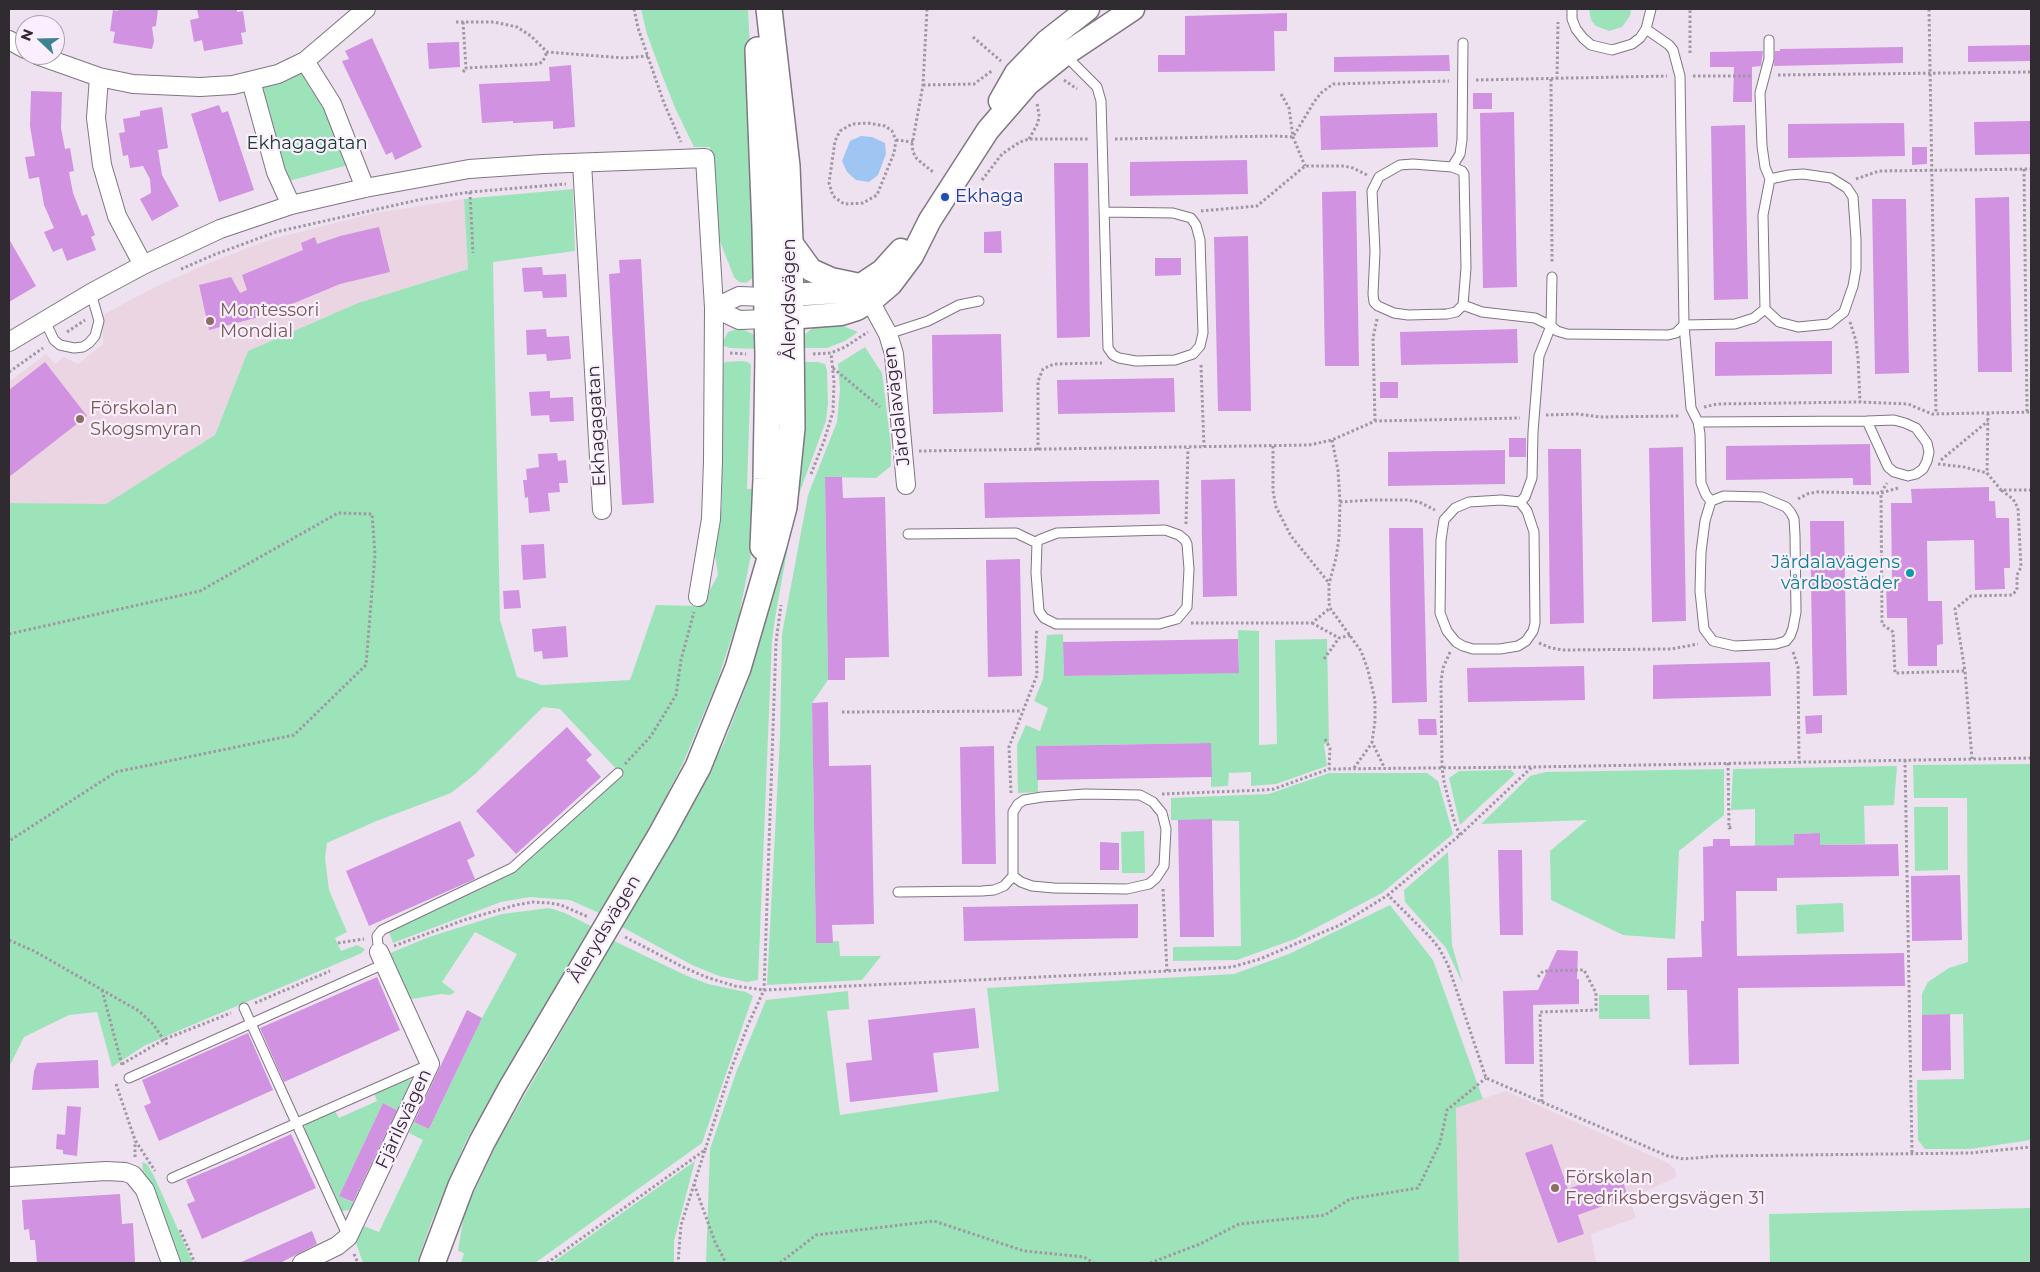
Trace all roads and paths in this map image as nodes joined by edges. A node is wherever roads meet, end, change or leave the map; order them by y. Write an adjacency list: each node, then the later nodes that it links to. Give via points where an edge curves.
1 (366, 9): 21 (street)
2 (634, 9): 20 (path)
3 (756, 9): 70 (main road, Ålerydsvägen, via 765,228)
4 (769, 9): 61 (main road, Ålerydsvägen, via 787,166)
5 (927, 9): 36 (path)
6 (1088, 9): 18 (street)
7 (1133, 9): 18 (street)
8 (1572, 9): 15 (lane, via 1572,19 1580,34 1591,45 1601,49 1627,46 1640,38)
9 (1651, 9): 15 (lane)
10 (1690, 9): 28 (path)
11 (1929, 9): 27 (path)
12 (1558, 17): 33 (path)
13 (456, 22): 14 (path)
14 (463, 22): 19 (path, via 494,22 517,27); 24 (path)
15 (1646, 29): 28 (lane, via 1669,45)
16 (1769, 40): 29 (lane, via 1769,59)
17 (1463, 43): 35 (lane)
18 (1056, 48): 38 (lane, via 1097,87); 67 (street, via 1016,73 988,130 930,220)
19 (546, 52): 20 (path, via 624,58); 24 (path, via 544,61 539,64)
20 (648, 56): 43 (path)
21 (305, 61): 34 (street, via 278,74); 56 (street, via 332,104)
22 (1003, 62): 36 (path, via 974,84)
23 (65, 65): 30 (street)
24 (466, 68): 25 (path)
25 (463, 72)
26 (2031, 72): 27 (path)
27 (1930, 74): 29 (path); 49 (path)
28 (1685, 76): 29 (path); 33 (path); 80 (lane)
29 (1764, 76): 51 (lane, via 1760,93 1762,146)
30 (100, 77): 34 (street, via 133,84 200,87); 63 (street, via 96,118 102,165 117,216)
31 (1057, 78): 38 (path, via 1074,86)
32 (1550, 79): 33 (path); 35 (path); 65 (path)
33 (1557, 79)
34 (251, 81): 58 (street, via 276,172)
35 (1463, 81): 39 (path, via 1334,84 1314,102); 46 (lane, via 1460,154)
36 (923, 85): 42 (path)
37 (1281, 94): 39 (path, via 1289,108)
38 (1103, 112): 40 (lane)
39 (1293, 137): 40 (path); 45 (path)
40 (1104, 139): 53 (path, via 1029,139 1020,142 1002,154); 59 (lane)
41 (896, 140): 41 (path, via 885,126 868,123 852,124 840,131 834,141 831,162 829,183 833,196 844,204 863,203 877,196); 42 (path)
42 (913, 142): 50 (path, via 917,159)
43 (688, 158): 44 (street); 72 (street, via 705,158)
44 (582, 163): 52 (street, Ekhagagatan); 56 (street, via 470,169)
45 (1305, 166): 54 (path, via 1348,167 1364,173); 60 (path, via 1257,206 1202,210)
46 (1452, 167): 54 (lane, via 1400,165 1379,177); 69 (lane, via 1464,174 1466,268)
47 (2024, 169): 48 (path); 49 (path); 77 (path)
48 (2031, 169)
49 (1932, 171): 55 (path, via 1879,171 1859,176); 94 (path)
50 (933, 172)
51 (1770, 179): 55 (lane, via 1818,175); 73 (lane, via 1762,214)
52 (582, 183): 57 (path); 118 (street, Ekhagagatan)
53 (980, 183)
54 (1376, 183): 71 (lane, via 1372,191 1373,294 1374,302)
55 (1845, 186): 74 (lane, via 1853,197 1856,254 1853,286)
56 (365, 188): 58 (street)
57 (470, 192): 62 (path); 64 (path, via 418,200 276,232)
58 (291, 205): 63 (street, via 220,229)
59 (1105, 212): 60 (lane, via 1173,213); 87 (lane, via 1107,341)
60 (1191, 218): 85 (lane, via 1198,231 1203,308 1202,340)
61 (790, 241): 67 (street, via 811,270); 70 (main road, Ålerydsvägen)
62 (473, 253)
63 (144, 265): 66 (street)
64 (175, 272)
65 (1552, 277): 79 (lane)
66 (92, 293): 75 (lane); 76 (street)
67 (866, 293): 70 (street, via 857,309 841,314); 81 (street, Järdalavägen)
68 (979, 301): 81 (lane, via 959,305 928,321)
69 (1463, 305): 71 (lane, via 1456,312 1408,315); 79 (lane, via 1482,312 1535,318)
70 (778, 307): 72 (street, via 739,296); 86 (main road, Ålerydsvägen); 124 (main road, Ålerydsvägen)
71 (1381, 307): 98 (path, via 1373,338)
72 (714, 308): 125 (street, via 711,519)
73 (1765, 309): 74 (lane, via 1779,322 1804,327 1829,324); 80 (lane, via 1754,318 1735,324)
74 (1844, 312): 90 (path, via 1853,327 1856,341)
75 (97, 313): 82 (path); 82 (lane, via 98,329 89,344 74,348)
76 (45, 321): 82 (lane); 83 (street)
77 (2025, 321): 78 (path); 91 (path)
78 (2031, 321)
79 (1551, 326): 80 (lane, via 1567,334 1668,335); 95 (lane, via 1539,356)
80 (1684, 326): 92 (lane)
81 (885, 328): 84 (path); 100 (street, Järdalavägen, via 894,354)
82 (54, 340): 89 (path)
83 (9, 342)
84 (831, 353): 86 (path); 88 (path)
85 (1193, 354): 87 (lane, via 1175,360 1136,361); 103 (path, via 1200,360 1202,369)
86 (791, 355): 124 (main road, Ålerydsvägen, via 792,428 784,507)
87 (1115, 356): 105 (path, via 1108,362 1054,364 1043,369 1038,381)
88 (832, 367): 100 (path); 109 (path, via 833,412)
89 (9, 372)
90 (1860, 402): 92 (path, via 1717,404); 94 (path, via 1908,404 1928,414); 96 (path)
91 (2029, 412): 93 (path)
92 (1692, 413): 95 (path, via 1673,417 1600,417 1557,413); 99 (lane)
93 (1988, 413): 94 (path); 97 (path)
94 (1936, 414)
95 (1534, 416): 98 (path); 116 (lane, via 1532,478)
96 (1864, 421): 99 (lane); 107 (lane, via 1894,420 1916,428 1927,443); 108 (lane)
97 (1988, 421): 107 (path, via 1936,463); 111 (path, via 1986,473)
98 (1375, 422): 101 (path)
99 (1698, 422): 114 (lane, via 1701,483)
100 (901, 424): 106 (street, Järdalavägen)
101 (1332, 440): 102 (path, via 1309,445); 115 (path)
102 (1274, 446): 103 (path); 123 (path, via 1273,491 1279,512 1291,536)
103 (1204, 447): 104 (path)
104 (1188, 448): 105 (path); 121 (path)
105 (1038, 450): 106 (path)
106 (903, 452): 110 (street, Järdalavägen)
107 (1927, 462): 108 (lane, via 1916,474 1908,476)
108 (1894, 472): 113 (path)
109 (810, 476)
110 (906, 485)
111 (2001, 490): 112 (path); 139 (path, via 2013,499 2018,508 2021,566 2017,590 2012,595 1971,596 1955,608)
112 (2031, 490)
113 (1881, 493): 117 (path, via 1817,492); 139 (path, via 1882,624 1893,632 1895,674)
114 (1711, 501): 117 (lane, via 1724,496 1753,495); 135 (lane, via 1705,522 1701,572 1702,621)
115 (1340, 502): 119 (path, via 1407,500 1419,502); 123 (path, via 1339,538)
116 (1520, 502): 119 (lane, via 1469,502 1455,508); 133 (lane, via 1527,511 1534,532 1535,623)
117 (1786, 506): 136 (lane, via 1794,519 1796,612)
118 (602, 510)
119 (1446, 517): 137 (lane, via 1442,540 1440,613 1447,631)
120 (908, 534): 122 (lane, via 1016,534)
121 (1185, 540): 122 (lane, via 1160,530 1057,533); 129 (lane, via 1189,552 1188,601 1183,614)
122 (1037, 543): 128 (lane, via 1038,604)
123 (1329, 584): 127 (path)
124 (761, 587): 197 (main road, Ålerydsvägen, via 738,668 698,767 482,1142 457,1195)
125 (698, 597): 154 (path, via 676,695 651,736)
126 (782, 600): 173 (path, via 776,642)
127 (1330, 608): 130 (path); 132 (path)
128 (1044, 618): 129 (lane, via 1056,624 1094,625 1159,624); 141 (path, via 1036,639 1037,675)
129 (1177, 619): 130 (path, via 1195,624)
130 (1312, 623): 134 (path)
131 (9, 634): 159 (path, via 200,591 338,513 372,514 375,554 366,665 294,735 116,772)
132 (1351, 635): 134 (path); 143 (path, via 1361,651 1373,687 1375,721)
133 (1530, 636): 135 (path, via 1541,645 1563,650 1686,648); 137 (lane, via 1518,646 1500,649 1473,649)
134 (1339, 638): 138 (path)
135 (1710, 638): 136 (lane, via 1735,646)
136 (1786, 641): 148 (path, via 1796,656 1798,667)
137 (1456, 642): 150 (path, via 1448,654 1441,681)
138 (1324, 659)
139 (1965, 671): 145 (path)
140 (842, 712): 141 (path)
141 (1022, 712): 156 (path, via 1009,748 1010,788)
142 (1325, 739): 153 (path, via 1330,748)
143 (1372, 742): 149 (path); 152 (path)
144 (2031, 758): 145 (path)
145 (1972, 759): 146 (path)
146 (1905, 760): 148 (path); 187 (path)
147 (1728, 762): 148 (path); 151 (path); 157 (path, via 1729,828)
148 (1799, 762)
149 (1384, 767): 150 (path); 152 (path)
150 (1442, 767): 151 (path); 158 (path)
151 (1532, 767): 158 (path)
152 (1354, 768): 153 (path)
153 (1329, 769): 155 (path, via 1274,788 1168,792)
154 (618, 773): 168 (lane, via 512,868 382,930)
155 (1153, 802): 156 (lane, via 1140,795 1085,794 1042,796); 161 (lane, via 1162,813 1166,829 1164,866)
156 (1018, 804): 160 (lane, via 1013,812)
157 (1732, 827)
158 (1460, 835): 163 (path)
159 (9, 841)
160 (1013, 876): 161 (lane, via 1032,886 1054,888 1127,888 1149,884); 162 (lane, via 1004,886 994,890)
161 (1156, 878): 170 (path, via 1164,894)
162 (898, 892)
163 (1388, 895): 170 (path, via 1340,924 1260,959 1232,967); 182 (path, via 1429,936 1443,956)
164 (595, 921): 168 (path, via 561,905 533,902 464,920)
165 (619, 933): 173 (path, via 706,977)
166 (9, 940): 172 (path)
167 (338, 944): 168 (path)
168 (380, 951): 175 (lane); 177 (street, Fjärilsvägen)
169 (334, 969): 174 (path)
170 (1166, 971): 173 (path)
171 (1538, 977): 183 (path, via 1542,971 1584,970 1596,993 1596,1010 1540,1012)
172 (101, 990): 176 (path, via 139,1011); 178 (path)
173 (764, 990): 186 (path, via 733,1064)
174 (244, 1008): 175 (lane); 176 (path)
175 (251, 1023): 181 (lane); 184 (lane)
176 (165, 1039): 178 (path)
177 (430, 1064): 184 (lane); 193 (street, Fjärilsvägen)
178 (122, 1065): 179 (path)
179 (118, 1071)
180 (115, 1077): 188 (path, via 135,1140)
181 (129, 1078)
182 (1486, 1078): 183 (path); 203 (path, via 1447,1110 1440,1143 1418,1188 1350,1199 1324,1215 1239,1224 1200,1244)
183 (1542, 1102): 187 (path, via 1677,1158)
184 (296, 1124): 190 (lane); 193 (lane)
185 (2031, 1147): 187 (path)
186 (705, 1150): 191 (path); 198 (path)
187 (1912, 1154)
188 (157, 1176)
189 (9, 1177): 194 (street, via 106,1171 133,1175 145,1190)
190 (172, 1178)
191 (694, 1184): 199 (path, via 681,1225); 200 (path)
192 (178, 1225): 195 (path)
193 (348, 1237): 196 (street, via 338,1246)
194 (171, 1263)
195 (196, 1263)
196 (302, 1263)
197 (432, 1263)
198 (547, 1263)
199 (678, 1263)
200 (726, 1263)
201 (780, 1263): 202 (path, via 816,1235 934,1221 1024,1252 1084,1257)
202 (1094, 1263)
203 (1150, 1263)

